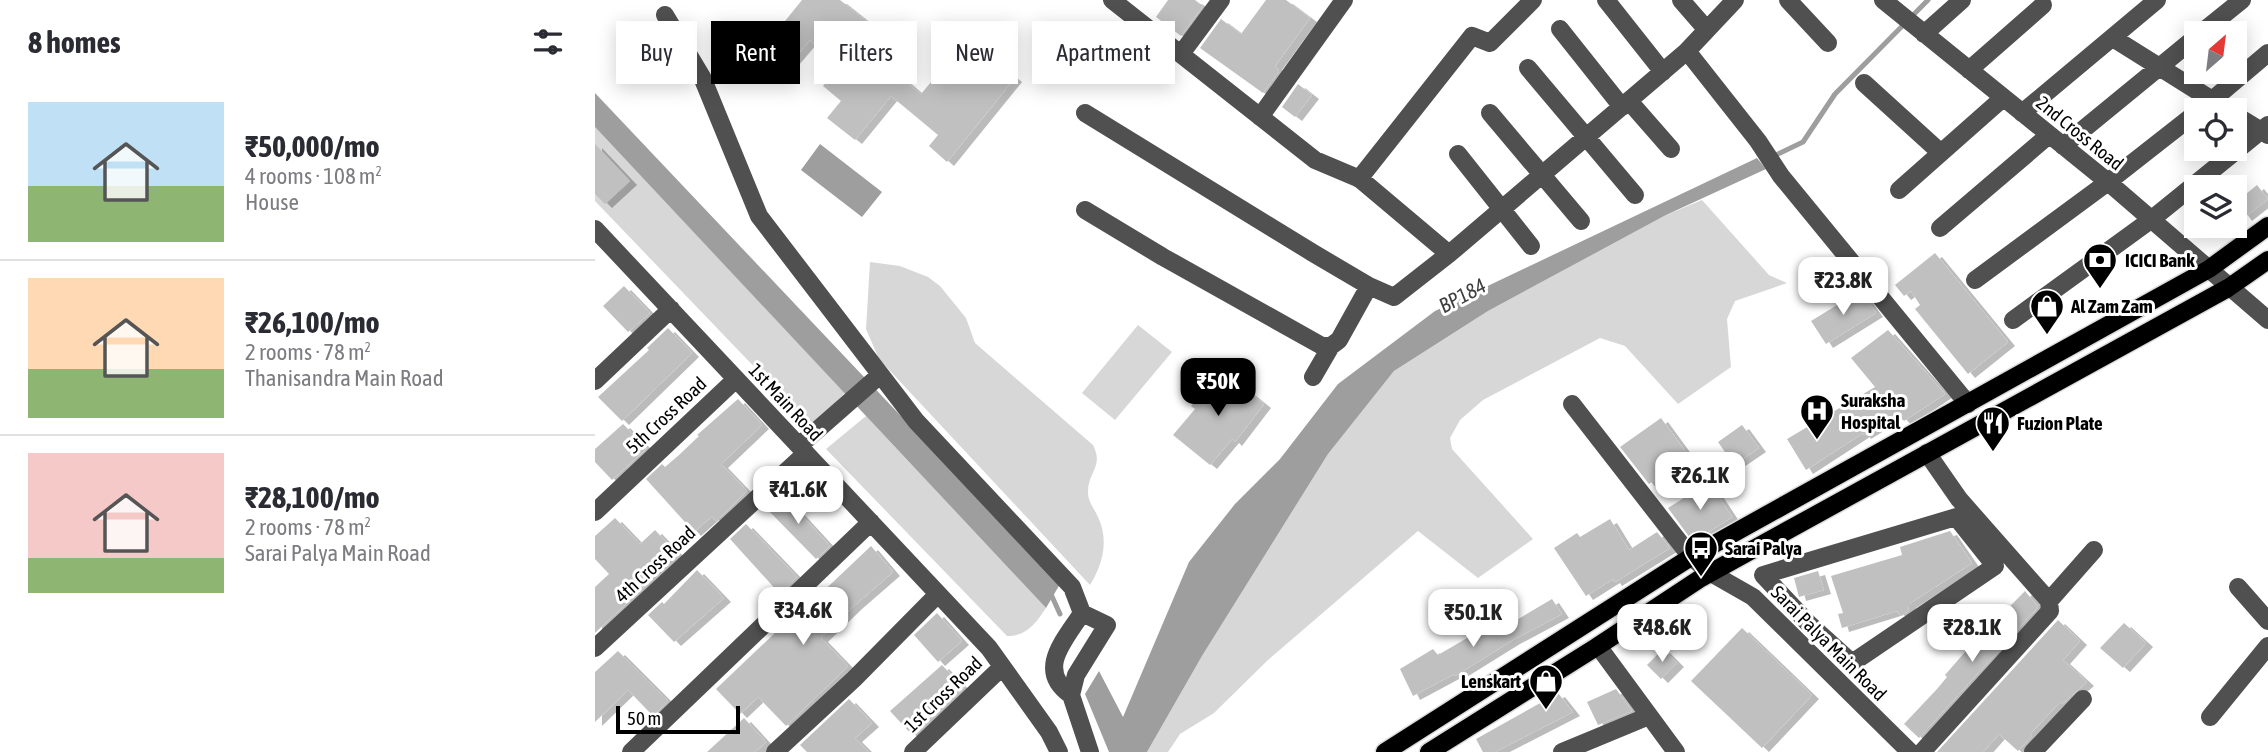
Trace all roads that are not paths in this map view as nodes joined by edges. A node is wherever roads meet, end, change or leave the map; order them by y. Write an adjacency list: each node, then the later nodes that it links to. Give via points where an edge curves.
1 (1112, 0): 24 (street)
2 (1221, 0): 24 (street)
3 (1343, 0): 37 (street)
4 (1532, 0): 47 (street, via 1490,43 1472,36)
5 (1606, 0): 28 (street)
6 (1681, 0): 18 (street)
7 (1735, 0): 18 (street)
8 (1788, 0): 20 (street)
9 (1884, 0): 16 (street, 2nd Cross Road)
10 (1962, 0): 16 (street)
11 (2157, 0): 19 (street)
12 (2242, 0): 15 (street)
13 (2043, 5): 27 (street)
14 (665, 15): 71 (street, via 702,77 759,216 849,331)
15 (2216, 21)
16 (1913, 25): 27 (street, 2nd Cross Road)
17 (1560, 29): 33 (street)
18 (1707, 30): 22 (street)
19 (2113, 38): 26 (street); 36 (street)
20 (1828, 43)
21 (2184, 47): 26 (street)
22 (1687, 51): 28 (street); 74 (street, via 1781,176)
23 (2268, 53): 32 (street)
24 (1181, 54): 37 (street)
25 (1528, 68): 41 (street)
26 (2160, 68): 31 (street); 42 (street)
27 (1969, 71): 30 (street, 2nd Cross Road)
28 (1663, 72): 33 (street)
29 (1864, 83): 44 (street)
30 (2003, 98): 36 (street, 2nd Cross Road); 44 (street)
31 (2196, 98)
32 (2221, 98)
33 (1625, 104): 41 (street); 43 (street)
34 (1085, 113): 63 (street)
35 (1490, 113): 46 (street)
36 (2022, 113): 42 (street, 2nd Cross Road)
37 (1260, 117): 47 (street, via 1315,160)
38 (2247, 121): 40 (street)
39 (2184, 127): 48 (street)
40 (2266, 131): 53 (street)
41 (1587, 137): 46 (street); 50 (street)
42 (2056, 141): 48 (street, 2nd Cross Road); 56 (street)
43 (1671, 149)
44 (1941, 153): 49 (street)
45 (1458, 155): 51 (street)
46 (1543, 174): 51 (street); 54 (street)
47 (1359, 179): 59 (street)
48 (2108, 182): 53 (street, 2nd Cross Road); 62 (street)
49 (1899, 190)
50 (1635, 195)
51 (1502, 209): 58 (street); 59 (street)
52 (1085, 211): 68 (street, via 1322,346)
53 (2152, 219): 61 (street, 2nd Cross Road); 66 (street)
54 (1581, 221)
55 (2268, 226): 61 (main road)
56 (1940, 228)
57 (597, 234): 65 (street, 1st Main Road)
58 (1531, 246)
59 (1449, 254): 63 (street, via 1394,297)
60 (2268, 260): 64 (main road)
61 (2209, 269): 64 (street, 2nd Cross Road); 74 (main road)
62 (1975, 281)
63 (1369, 286): 68 (street, via 1339,340)
64 (2228, 288): 67 (street, 2nd Cross Road); 76 (main road)
65 (671, 309): 70 (street, 1st Main Road); 72 (street)
66 (2013, 320)
67 (2268, 320)
68 (1331, 346): 69 (street)
69 (1313, 377)
70 (736, 379): 75 (street, 1st Main Road); 77 (street, 5th Cross Road)
71 (875, 380): 75 (street, 4th Cross Road); 87 (street, via 1072,587)
72 (595, 381)
73 (1572, 404): 80 (street, Sarai Palya Main Road)
74 (1968, 404): 80 (main road)
75 (803, 449): 78 (street, 1st Main Road); 93 (street, 4th Cross Road)
76 (1927, 453): 81 (main road); 86 (street, via 1959,499)
77 (595, 512)
78 (871, 522): 84 (street, 1st Main Road); 101 (street)
79 (2094, 550): 86 (street)
80 (1691, 557): 81 (street, Sarai Palya Main Road); 106 (main road)
81 (1711, 573): 85 (street, Sarai Palya Main Road); 91 (main road)
82 (1773, 587): 85 (street); 89 (street); 94 (street, via 1763,575 1956,517 1995,566 1852,663)
83 (2238, 587): 88 (street)
84 (938, 594): 95 (street, 1st Main Road); 102 (street)
85 (1753, 597): 90 (street, Sarai Palya Main Road)
86 (2049, 601): 111 (street, via 2050,611)
87 (1082, 612): 97 (street, via 1054,660 1055,677); 97 (street, via 1107,625 1076,675)
88 (2268, 621)
89 (1809, 625): 90 (street); 94 (street)
90 (1792, 635): 96 (street, Sarai Palya Main Road)
91 (1598, 646): 99 (street); 107 (main road)
92 (2268, 646): 100 (street)
93 (595, 648)
94 (1846, 657): 96 (street)
95 (1002, 667): 103 (street, 1st Cross Road); 104 (street, 1st Main Road)
96 (1828, 672): 110 (street, Sarai Palya Main Road)
97 (1071, 695): 105 (street)
98 (2084, 699): 112 (street)
99 (1649, 716): 108 (street); 109 (street)
100 (2210, 717)
101 (632, 752)
102 (775, 752)
103 (913, 752)
104 (1059, 752)
105 (1090, 752)
106 (1385, 752)
107 (1429, 752)
108 (1562, 752)
109 (1676, 752)
110 (1910, 752)
111 (1922, 752)
112 (2033, 752)

